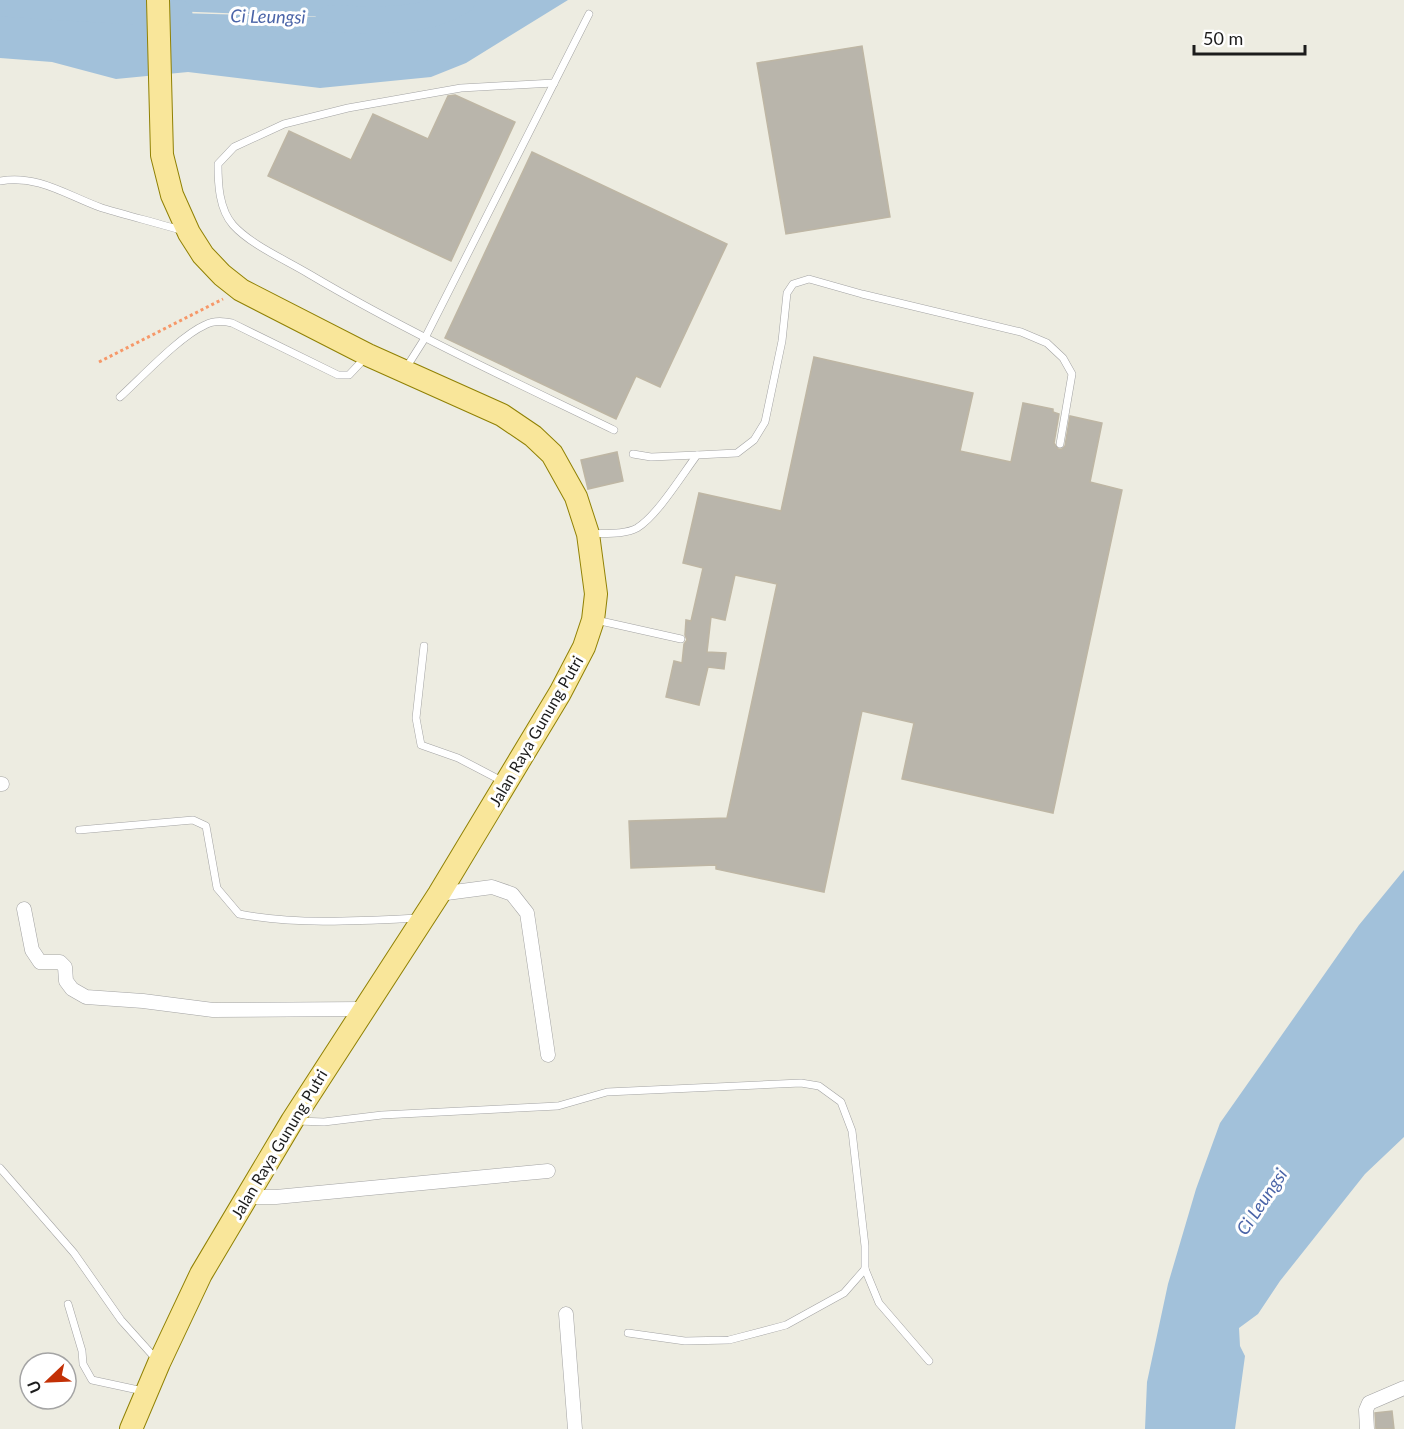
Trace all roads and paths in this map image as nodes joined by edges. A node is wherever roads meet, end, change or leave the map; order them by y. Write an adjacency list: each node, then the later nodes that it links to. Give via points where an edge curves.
1 (158, 0): 5 (main road, Jalan Raya Gunung Putri, via 162,155 172,195)
2 (590, 14): 3 (lane)
3 (554, 83): 7 (lane); 7 (lane, via 461,88 348,108 284,124 234,147 218,164 222,202 231,223 247,237)
4 (0, 182): 5 (lane, via 15,178 54,186 100,207)
5 (189, 233): 6 (main road, Jalan Raya Gunung Putri, via 203,255)
6 (241, 290): 8 (main road, Jalan Raya Gunung Putri); 9 (path)
7 (425, 338): 10 (lane); 12 (lane)
8 (368, 355): 10 (main road, Jalan Raya Gunung Putri); 11 (lane, via 348,375 338,375 232,323 214,322 179,343)
9 (99, 362)
10 (404, 370): 16 (main road, Jalan Raya Gunung Putri, via 502,415 533,436 562,470)
11 (120, 397)
12 (614, 430)
13 (1060, 444): 15 (lane, via 1072,374 1063,358 1047,343 1021,332 809,279 794,284 787,292 782,341 765,422 754,440 736,453)
14 (633, 454): 15 (lane)
15 (697, 455): 16 (lane, via 651,516 636,528)
16 (588, 534): 17 (main road, Jalan Raya Gunung Putri, via 596,594)
17 (593, 620): 18 (lane); 20 (main road, Jalan Raya Gunung Putri, via 560,693)
18 (681, 639)
19 (424, 646): 20 (lane, via 416,718 421,745 458,758)
20 (506, 783): 22 (main road, Jalan Raya Gunung Putri)
21 (79, 830): 24 (lane, via 201,822 206,826 218,888 239,914 352,922)
22 (439, 894): 24 (main road, Jalan Raya Gunung Putri); 26 (street, via 492,887 512,894 527,913)
23 (24, 909): 25 (street, via 32,950 40,962 60,962 65,967 66,981 86,997 213,1010)
24 (423, 918): 25 (main road, Jalan Raya Gunung Putri)
25 (363, 1009): 27 (main road, Jalan Raya Gunung Putri)
26 (548, 1054)
27 (292, 1121): 30 (main road, Jalan Raya Gunung Putri); 31 (lane, via 558,1106 607,1092 801,1083 819,1086 841,1102 852,1131 866,1246)
28 (0, 1168): 36 (lane, via 74,1253 121,1320)
29 (548, 1171): 30 (street)
30 (246, 1197): 36 (main road, Jalan Raya Gunung Putri, via 201,1274)
31 (865, 1269): 34 (lane, via 844,1293 786,1325 729,1340 685,1341); 35 (lane, via 879,1303)
32 (68, 1304): 38 (lane, via 82,1364 92,1380)
33 (566, 1314): 40 (street)
34 (628, 1333)
35 (929, 1361)
36 (159, 1362): 38 (main road, Jalan Raya Gunung Putri)
37 (1404, 1388): 41 (street, via 1369,1403 1365,1410)
38 (147, 1392): 39 (main road, Jalan Raya Gunung Putri)
39 (131, 1429)
40 (575, 1429)
41 (1367, 1429)

